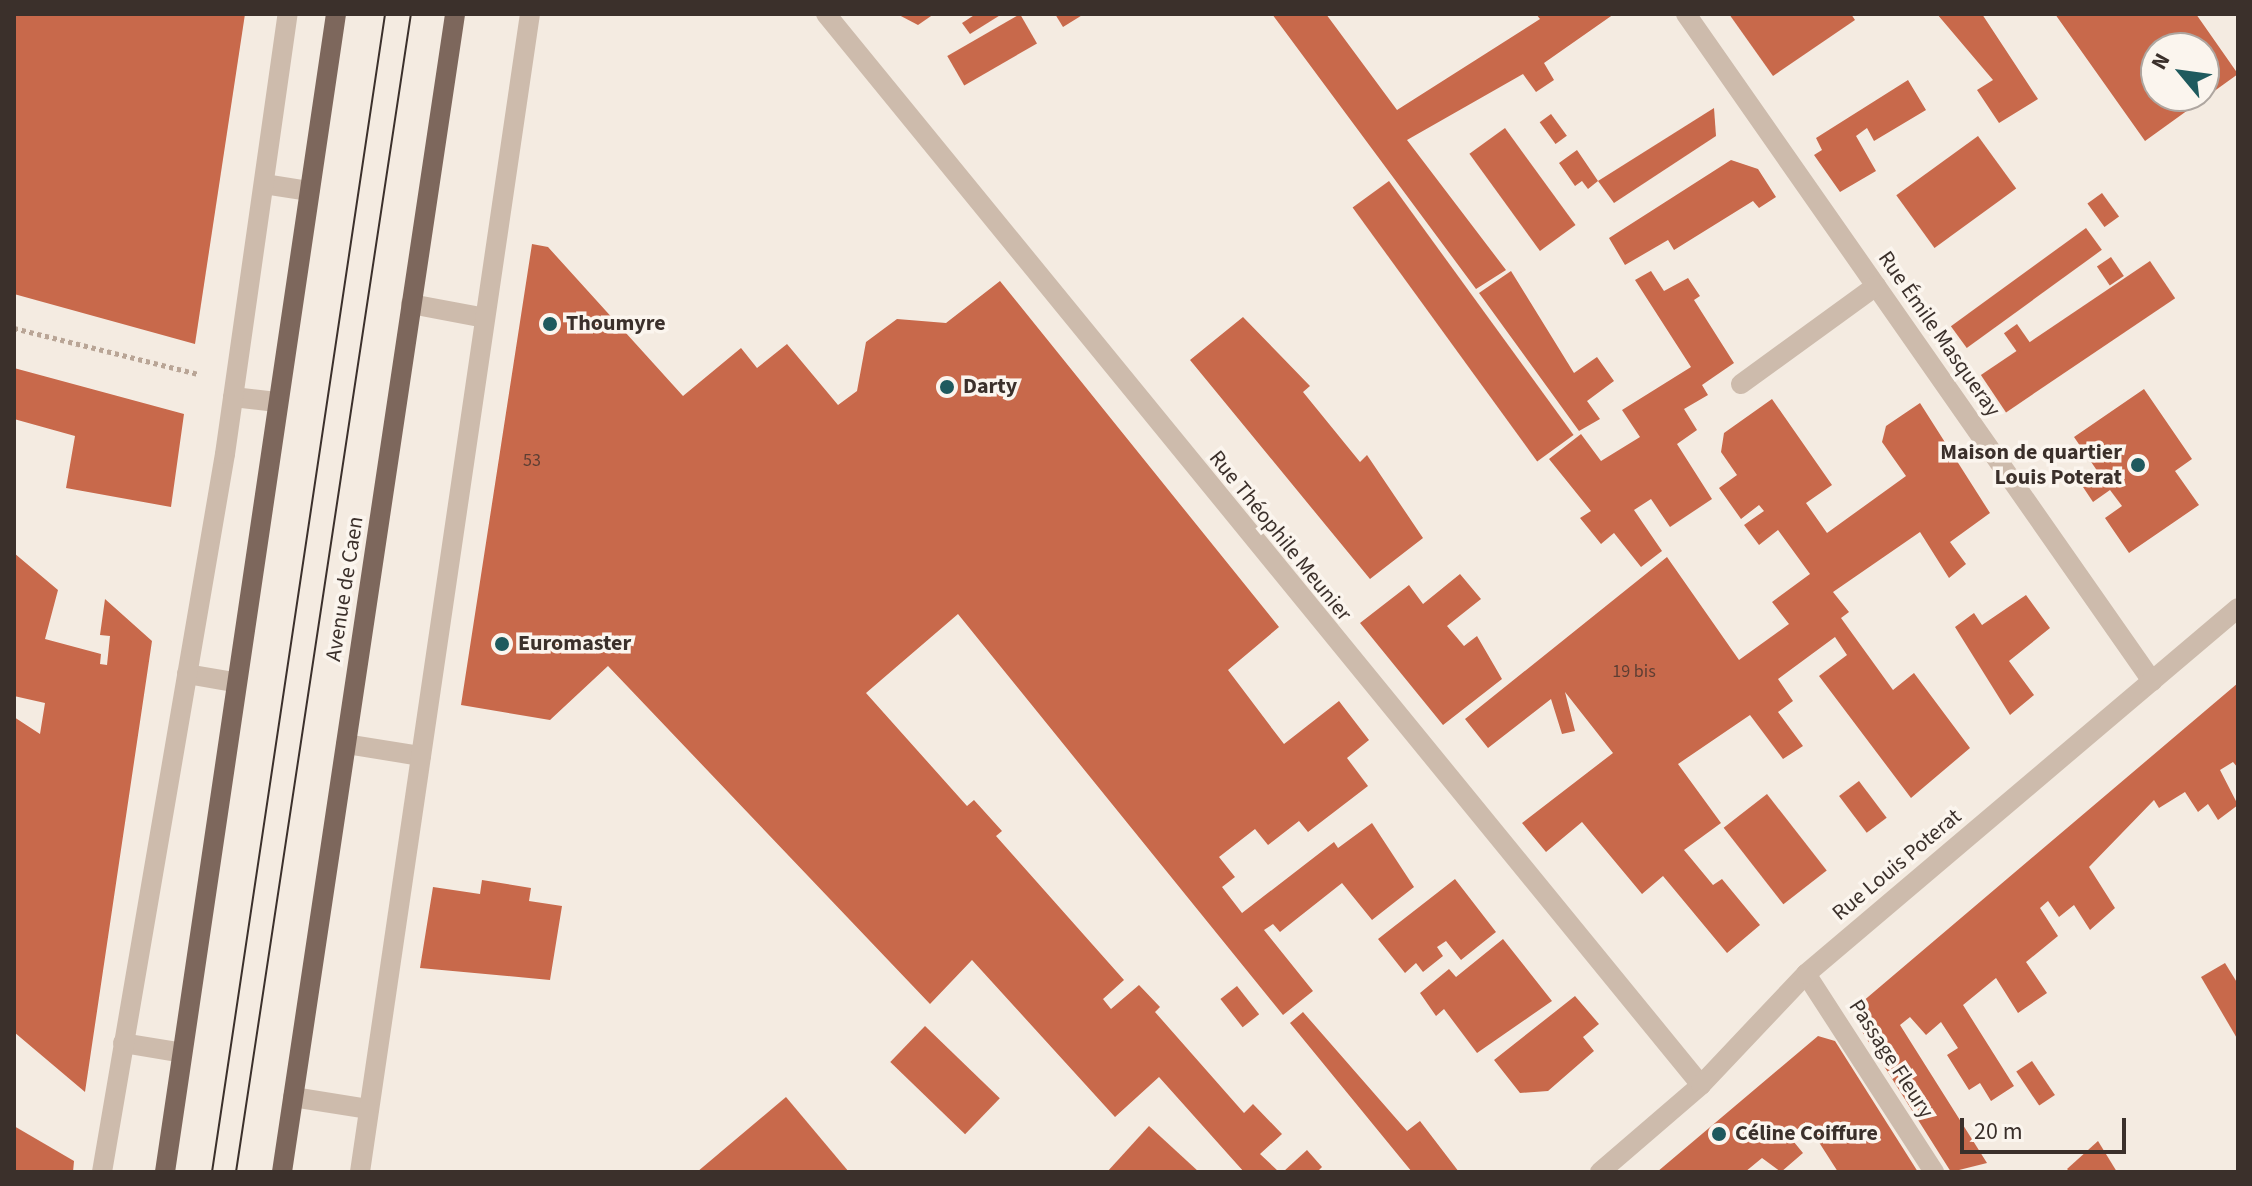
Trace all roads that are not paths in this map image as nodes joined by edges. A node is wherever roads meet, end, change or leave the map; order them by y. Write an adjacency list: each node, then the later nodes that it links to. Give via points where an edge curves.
1 (288, 14): 7 (street)
2 (336, 14): 8 (main road)
3 (455, 14): 10 (main road, Avenue de Caen)
4 (530, 14): 11 (street)
5 (826, 14): 24 (street, Rue Théophile Meunier)
6 (1686, 14): 9 (street, Rue Émile Masqueray)
7 (264, 184): 8 (street); 13 (street)
8 (309, 191): 14 (main road)
9 (1876, 286): 12 (street); 17 (street, Rue Émile Masqueray)
10 (411, 304): 11 (street); 19 (main road, Avenue de Caen)
11 (485, 318): 20 (street)
12 (1741, 384)
13 (233, 397): 14 (street); 16 (street)
14 (277, 402): 18 (main road)
15 (2238, 608): 17 (street, Rue Louis Poterat)
16 (187, 674): 18 (street); 22 (street)
17 (2152, 681): 21 (street, Rue Louis Poterat)
18 (234, 682): 23 (main road)
19 (346, 744): 20 (street); 25 (main road, Avenue de Caen)
20 (421, 756): 26 (street)
21 (1806, 974): 24 (street, Rue Louis Poterat); 32 (street, Passage Fleury)
22 (123, 1043): 23 (street); 27 (street)
23 (178, 1052): 28 (main road)
24 (1701, 1085): 31 (street, Rue Louis Poterat)
25 (293, 1097): 26 (street); 29 (main road, Avenue de Caen)
26 (369, 1109): 30 (street)
27 (102, 1172)
28 (165, 1172)
29 (282, 1172)
30 (360, 1172)
31 (1600, 1172)
32 (1934, 1172)

